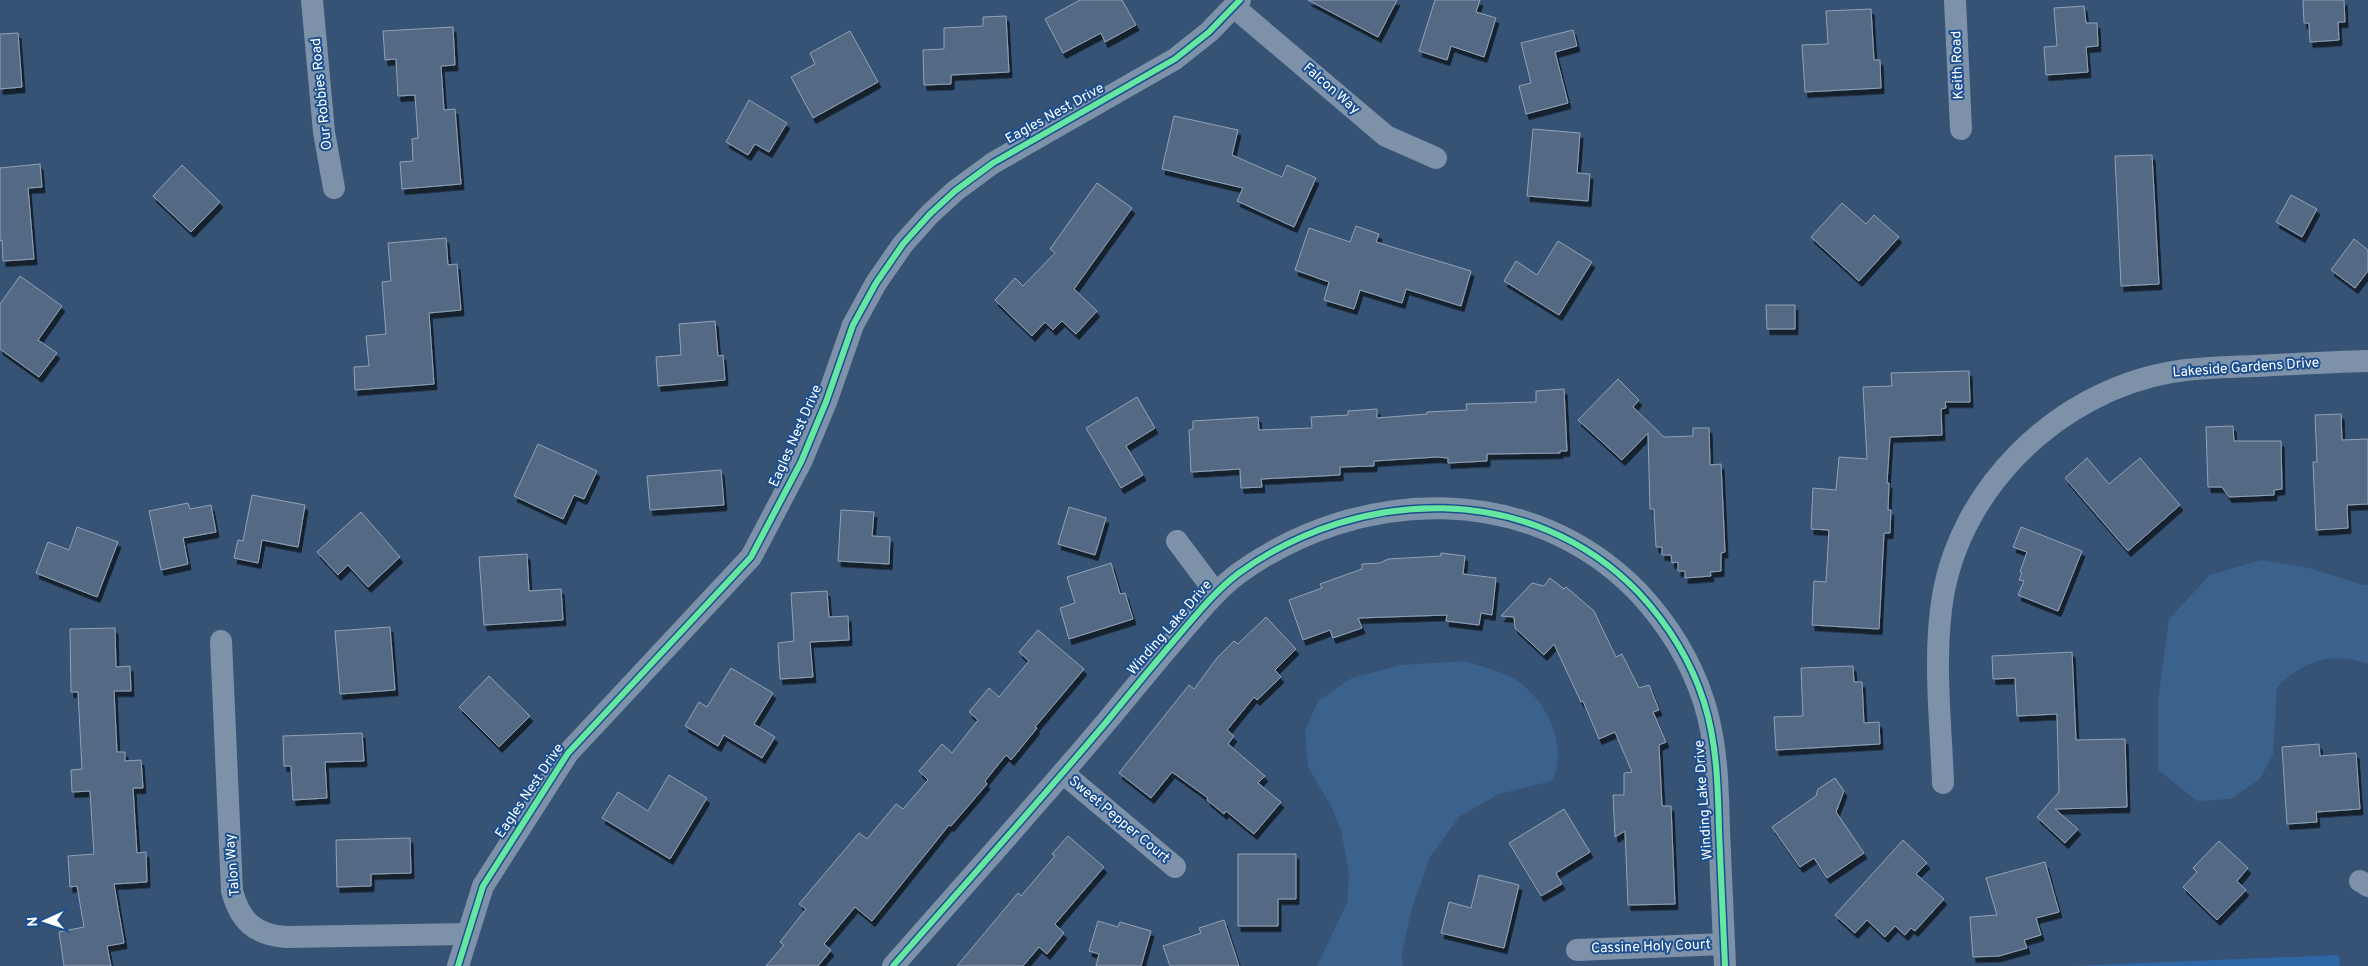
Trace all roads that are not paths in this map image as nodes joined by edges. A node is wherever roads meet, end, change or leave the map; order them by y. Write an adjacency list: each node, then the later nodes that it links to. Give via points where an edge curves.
1 (312, 0): 6 (street, Our Robbies Road, via 324,132)
2 (1955, 0): 4 (street, Keith Road)
3 (1237, 3): 5 (street, Falcon Way, via 1386,136); 14 (street, Eagles Nest Drive, via 1210,32 1175,59 993,163 954,191 903,244 853,325 801,462 751,558 568,753 483,886)
4 (1960, 129)
5 (1436, 158)
6 (334, 188)
7 (2368, 361): 12 (street, Lakeside Gardens Drive, via 2209,368 2154,376 2101,394 2069,412 2025,446 1979,504 1949,572 1941,608 1938,645)
8 (1176, 541): 9 (street)
9 (1215, 592): 11 (street, Winding Lake Drive); 15 (street, Winding Lake Drive, via 1264,556 1306,536 1350,520 1396,510 1462,508 1498,514 1533,524 1597,557 1651,606 1691,668 1704,702 1717,774)
10 (222, 640): 14 (street, Talon Way, via 232,891 245,920 264,933 286,937)
11 (1063, 773): 13 (street, Sweet Pepper Court); 18 (street, Winding Lake Drive)
12 (1943, 783)
13 (1175, 868)
14 (468, 934): 17 (street, Eagles Nest Drive)
15 (1724, 944): 16 (street, Cassine Holy Court); 19 (street, Winding Lake Drive)
16 (1577, 950)
17 (458, 966)
18 (893, 966)
19 (1725, 966)

